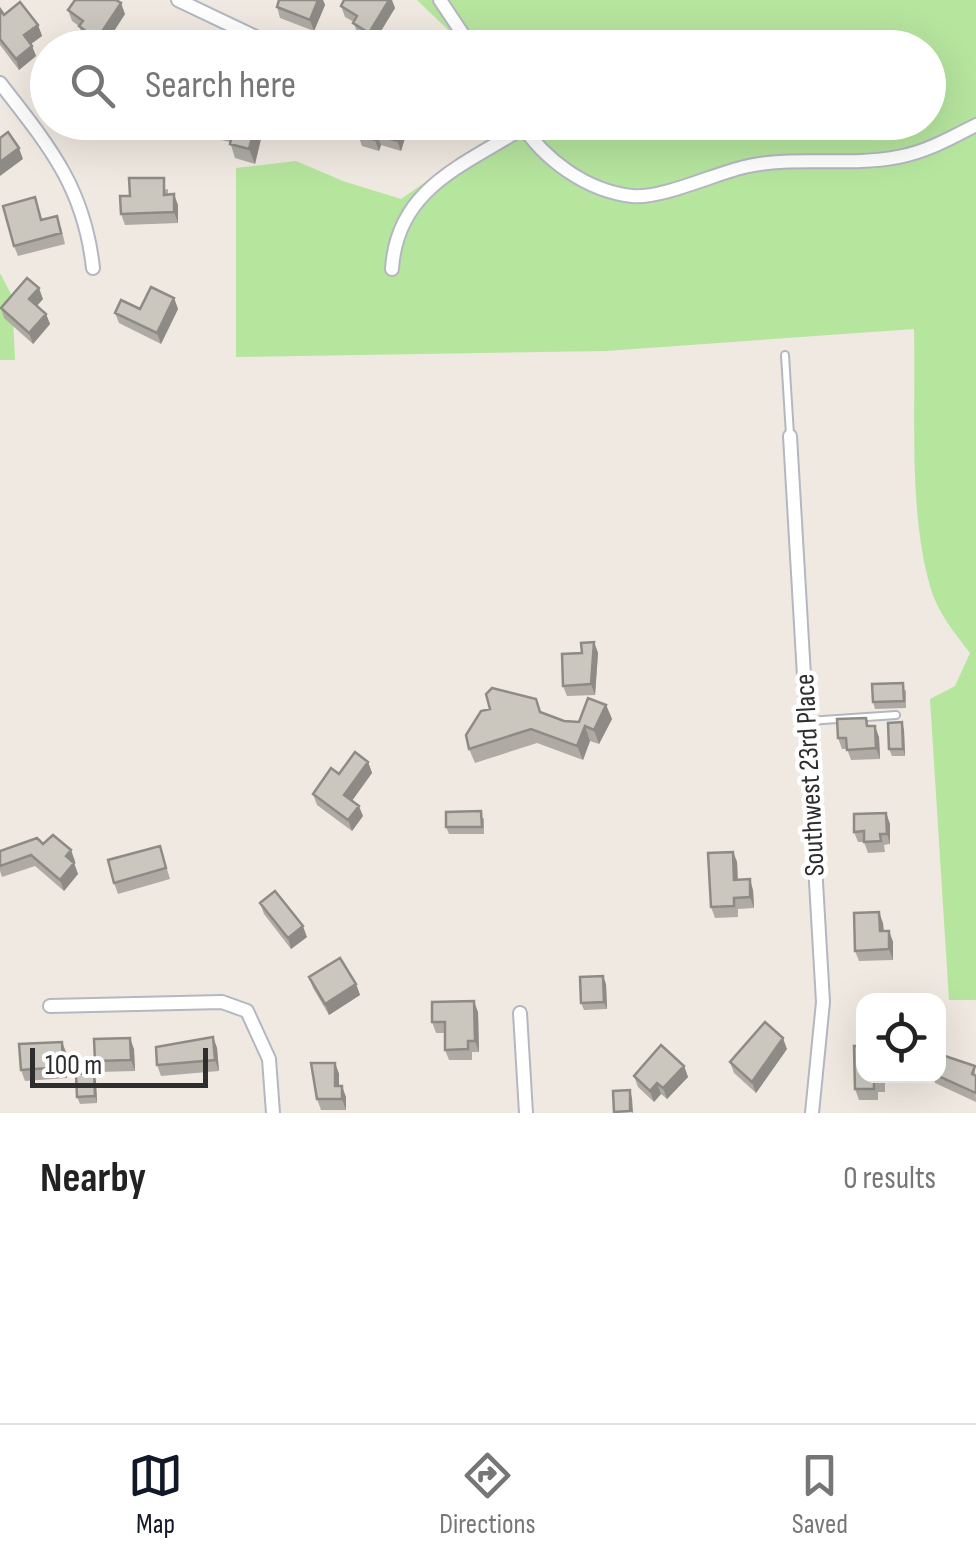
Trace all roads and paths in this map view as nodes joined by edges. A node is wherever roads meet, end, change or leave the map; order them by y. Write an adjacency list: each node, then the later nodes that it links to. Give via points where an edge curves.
1 (178, 0): 3 (street)
2 (440, 0): 4 (street)
3 (241, 30)
4 (460, 30)
5 (0, 83): 6 (street)
6 (30, 122)
7 (976, 125): 10 (street, via 896,158 747,166 636,197 604,190 559,166)
8 (44, 140): 11 (street, via 82,202)
9 (501, 140): 12 (street, via 423,192 394,240)
10 (535, 140)
11 (93, 268)
12 (392, 269)
13 (784, 354): 14 (lane)
14 (790, 436): 16 (street, Southwest 23rd Place)
15 (896, 715): 16 (lane)
16 (806, 721): 21 (street, Southwest 23rd Place, via 823,1002)
17 (50, 1006): 19 (street, via 222,1002 246,1011 269,1059)
18 (520, 1013): 20 (street)
19 (272, 1113)
20 (526, 1113)
21 (812, 1113)

